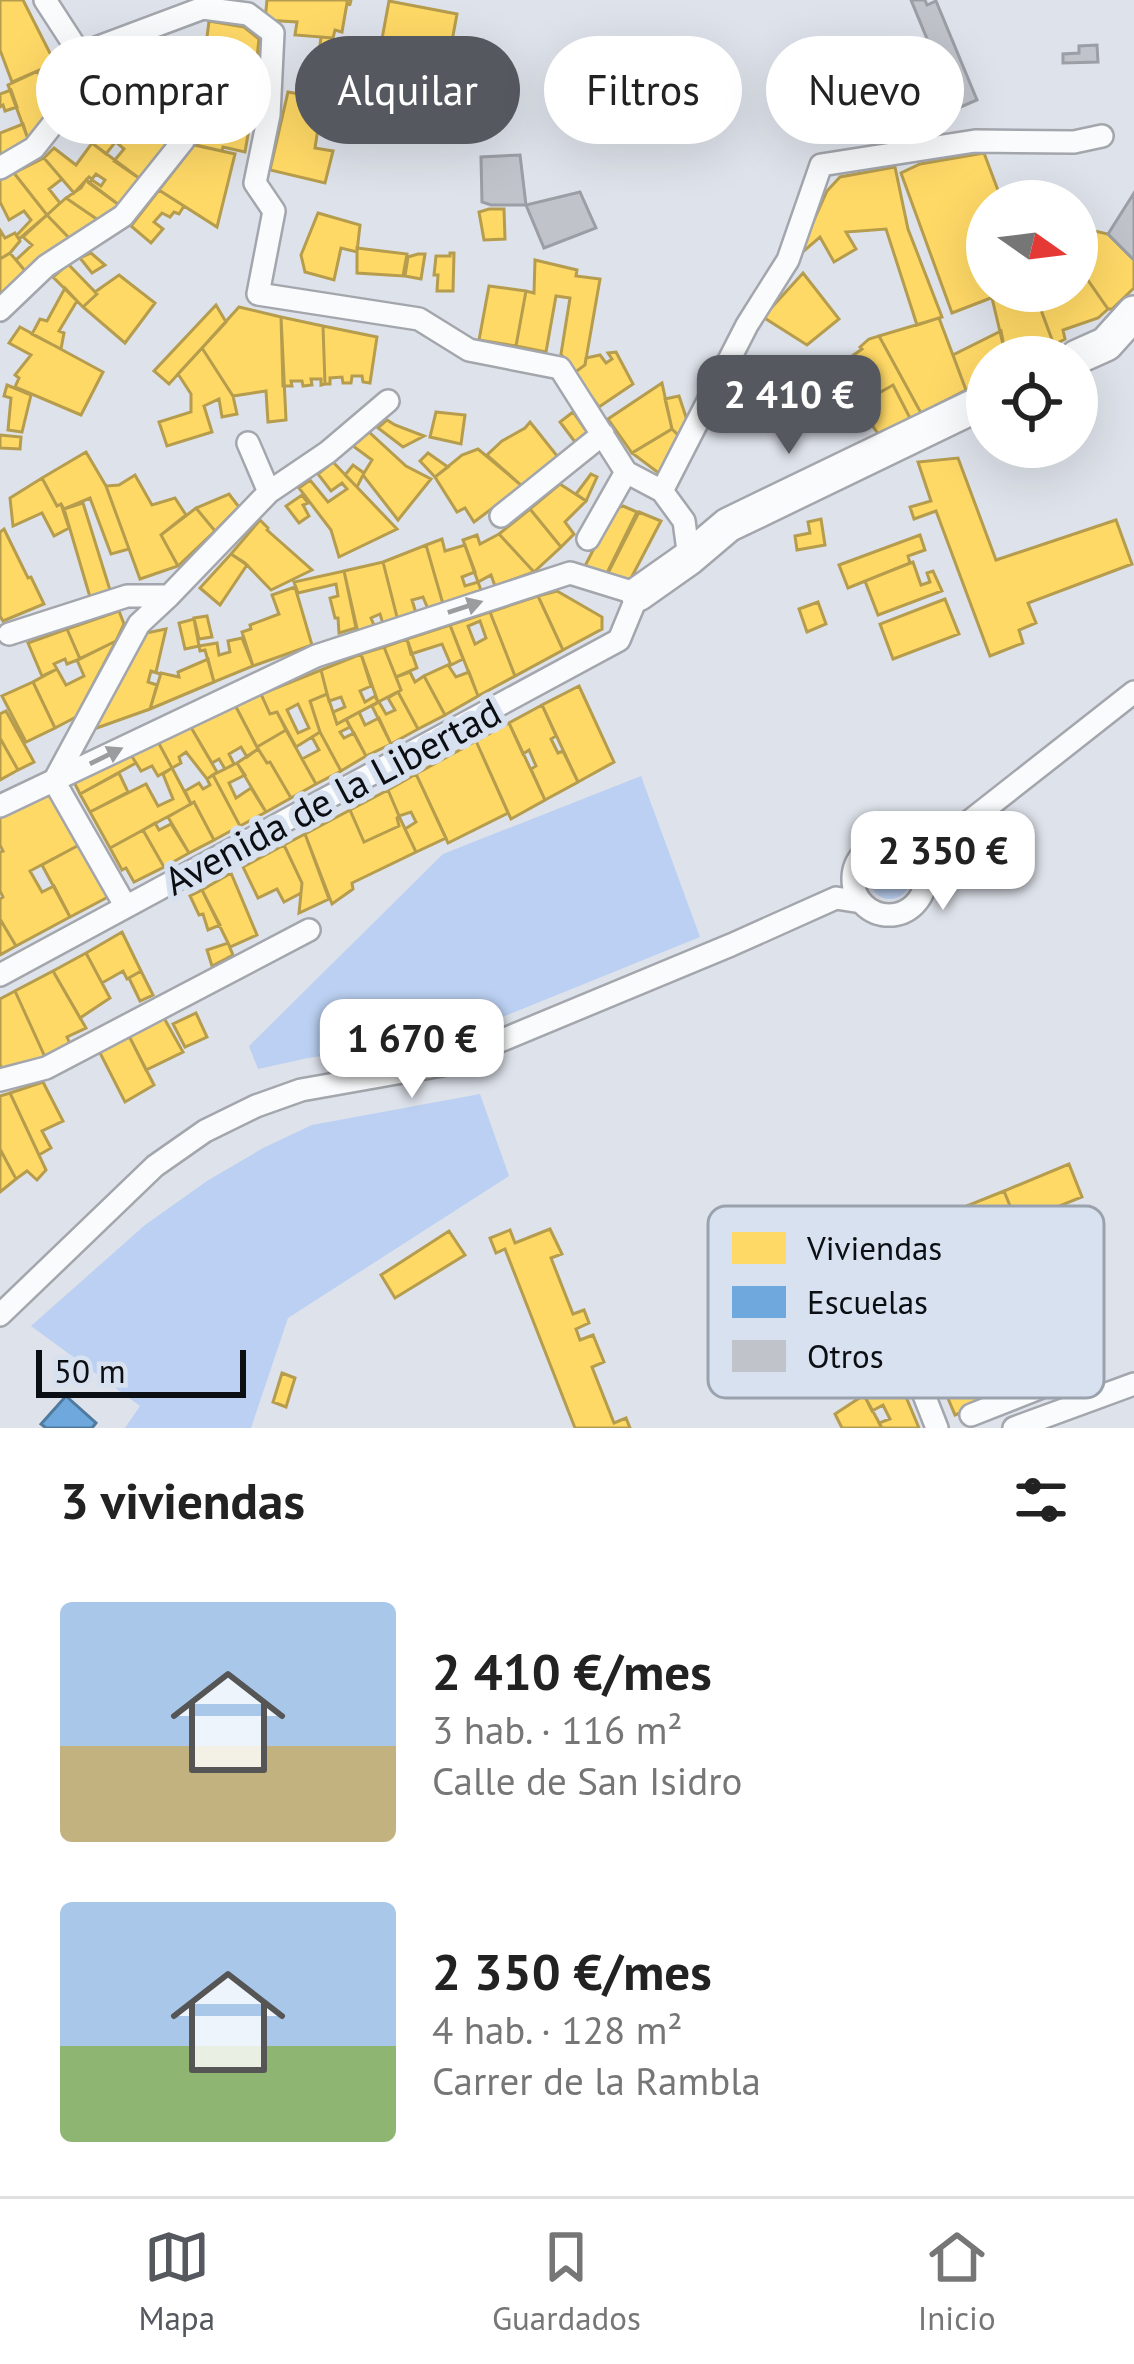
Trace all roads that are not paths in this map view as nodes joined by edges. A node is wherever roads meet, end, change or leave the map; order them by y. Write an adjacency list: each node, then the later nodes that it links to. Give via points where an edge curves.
1 (45, 0): 2 (street)
2 (68, 36)
3 (128, 36): 4 (street, via 203,8 248,14 273,33)
4 (271, 74)
5 (1102, 136): 18 (street, via 975,140 821,165 788,260)
6 (37, 144): 9 (street)
7 (181, 144): 10 (street, via 123,216 46,266)
8 (263, 144): 15 (street, via 255,183 274,211 258,294 419,319 469,350 560,368)
9 (0, 168)
10 (0, 310)
11 (1134, 313): 12 (street)
12 (1098, 348)
13 (388, 401): 19 (street)
14 (966, 410): 22 (street, via 728,525)
15 (603, 434): 17 (street); 20 (street)
16 (248, 443): 19 (street)
17 (626, 472): 18 (street); 21 (street)
18 (662, 491): 22 (street, via 684,521)
19 (268, 492): 24 (street)
20 (501, 516)
21 (588, 539)
22 (688, 558): 23 (street)
23 (638, 594): 27 (street, one-way to 23, via 316,656 570,573); 33 (street, Avenida de la Libertad, via 619,640)
24 (169, 596): 25 (street, via 127,596); 27 (street, via 140,625)
25 (9, 634)
26 (1134, 692): 29 (street)
27 (54, 781): 28 (street); 33 (street)
28 (0, 806)
29 (920, 861): 30 (street, via 889,843 866,851); 32 (street, via 921,894 906,910 884,915)
30 (854, 872): 31 (street); 32 (street)
31 (836, 898): 32 (street); 37 (street, via 442,1065 302,1090 205,1131 155,1166)
32 (861, 902)
33 (126, 907): 35 (street, Avenida de la Libertad)
34 (309, 930): 36 (street, via 46,1068)
35 (0, 975)
36 (0, 1080)
37 (0, 1315)
38 (1134, 1384): 39 (street)
39 (1104, 1395)
40 (925, 1398): 44 (street)
41 (1013, 1398): 43 (street)
42 (1096, 1398): 45 (street)
43 (971, 1415)
44 (937, 1428)
45 (1014, 1428)

